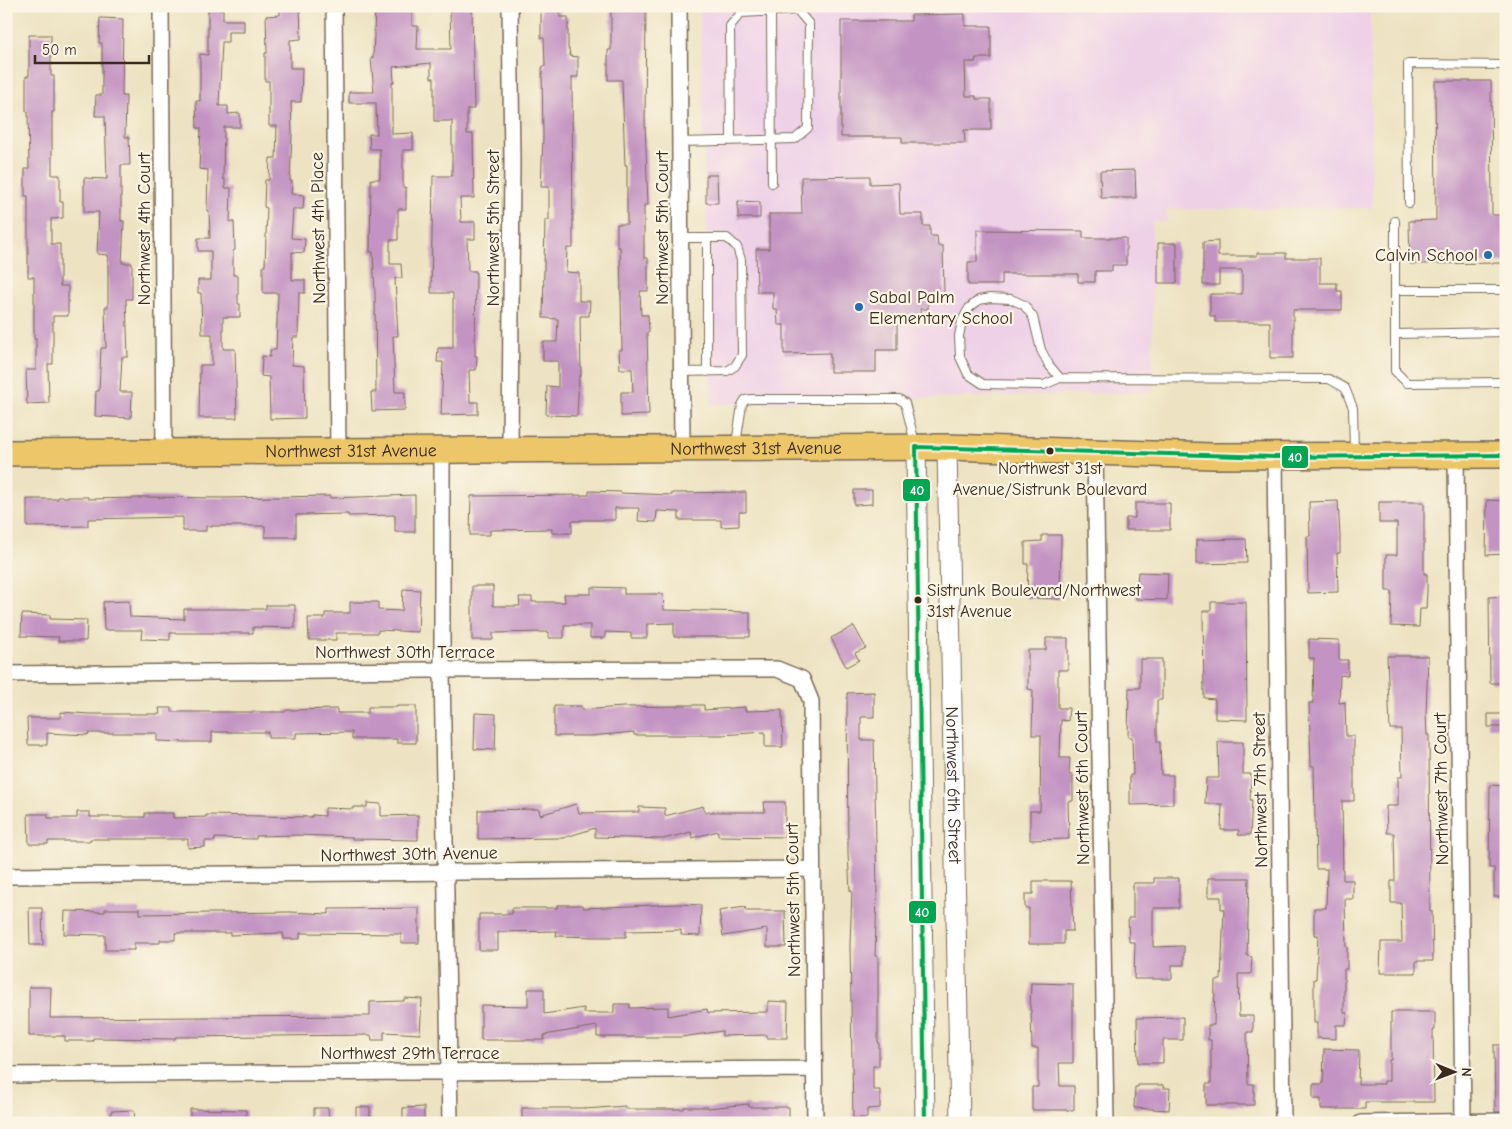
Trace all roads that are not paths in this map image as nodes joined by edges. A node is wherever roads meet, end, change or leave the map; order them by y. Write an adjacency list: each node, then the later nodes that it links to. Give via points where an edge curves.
1 (161, 6): 30 (street, Northwest 4th Court)
2 (334, 6): 27 (street, Northwest 4th Place)
3 (510, 6): 29 (street, Northwest 5th Street)
4 (680, 6): 9 (street, Northwest 5th Court)
5 (771, 12): 7 (lane); 7 (lane, via 797,10 809,24 808,128 795,138); 8 (lane, via 741,13 730,26)
6 (1506, 65): 11 (lane, via 1408,64)
7 (772, 139): 8 (lane); 10 (lane)
8 (731, 140): 9 (lane)
9 (681, 142): 13 (street, Northwest 5th Court)
10 (772, 182)
11 (1409, 203)
12 (1395, 221): 15 (lane)
13 (681, 238): 14 (lane); 19 (street, Northwest 5th Court)
14 (707, 238): 20 (lane); 20 (lane, via 727,238 737,247 741,260 742,355 726,372)
15 (1395, 290): 16 (lane); 18 (lane)
16 (1506, 290)
17 (1506, 332): 18 (lane)
18 (1395, 334): 22 (lane, via 1395,371 1407,383)
19 (682, 372): 20 (lane); 26 (street, Northwest 5th Court)
20 (707, 372)
21 (1060, 378): 21 (lane, via 1040,350 1033,317 1024,305 1011,299 990,298 979,300 969,308 959,336 960,357 968,374 983,384 1044,385); 35 (lane, via 1329,379 1345,388 1353,408)
22 (1506, 382)
23 (916, 447): 24 (main road, Northwest 31st Avenue); 25 (main road, Northwest 31st Avenue); 25 (lane, via 905,403 899,399 751,399 742,405); 50 (street, Northwest 6th Street)
24 (947, 447): 31 (main road, Northwest 31st Avenue); 51 (street, Northwest 6th Street)
25 (736, 448): 26 (main road, Northwest 31st Avenue)
26 (682, 449): 29 (main road, Northwest 31st Avenue)
27 (338, 450): 28 (main road, Northwest 31st Avenue); 30 (main road, Northwest 31st Avenue)
28 (442, 450): 29 (main road, Northwest 31st Avenue); 37 (street)
29 (510, 450)
30 (164, 452): 32 (main road, Northwest 31st Avenue)
31 (1096, 452): 36 (main road, Northwest 31st Avenue); 52 (street, Northwest 6th Court)
32 (6, 453)
33 (1456, 455): 34 (main road, Northwest 31st Avenue); 35 (main road, Northwest 31st Avenue); 46 (street, Northwest 7th Court)
34 (1506, 455)
35 (1354, 456): 36 (main road, Northwest 31st Avenue)
36 (1275, 457): 53 (street, Northwest 7th Street)
37 (442, 670): 38 (street, Northwest 30th Terrace); 39 (street, Northwest 30th Terrace, via 777,669); 41 (street)
38 (6, 674)
39 (802, 679): 40 (street, Northwest 5th Court, via 811,701)
40 (812, 869): 41 (street, Northwest 30th Avenue); 43 (street, Northwest 5th Court)
41 (446, 872): 42 (street, Northwest 30th Avenue); 44 (street)
42 (6, 876)
43 (814, 1069): 44 (street, Northwest 29th Terrace); 49 (street, Northwest 5th Court)
44 (449, 1072): 45 (street, Northwest 29th Terrace); 48 (street)
45 (6, 1075)
46 (1463, 1122): 47 (street); 54 (street)
47 (1506, 1122)
48 (450, 1123)
49 (816, 1123)
50 (925, 1123)
51 (960, 1123)
52 (1106, 1123)
53 (1283, 1123)
54 (1361, 1123)

